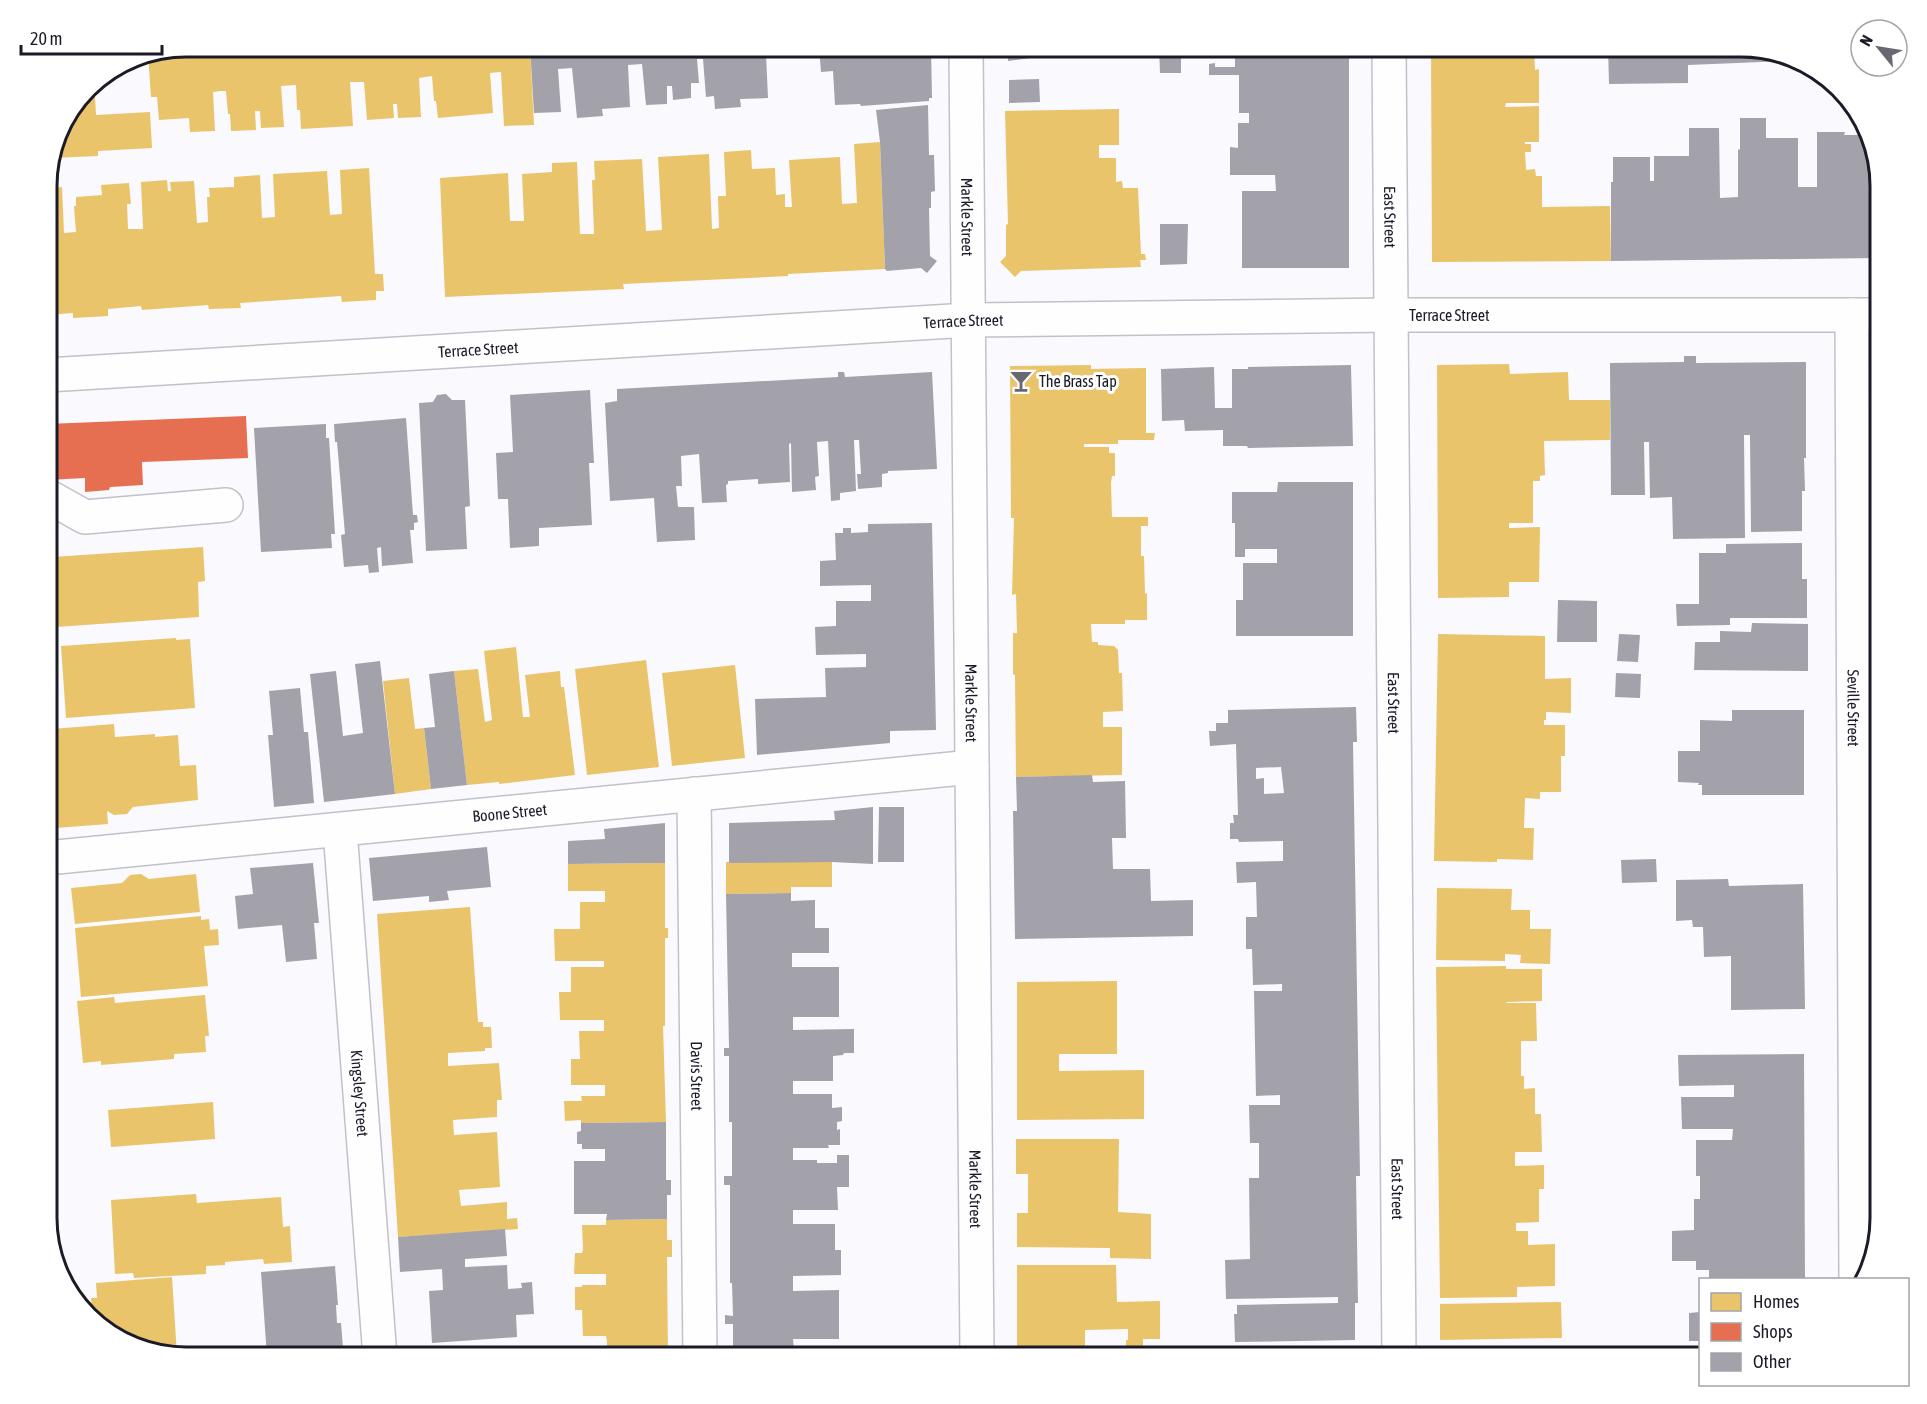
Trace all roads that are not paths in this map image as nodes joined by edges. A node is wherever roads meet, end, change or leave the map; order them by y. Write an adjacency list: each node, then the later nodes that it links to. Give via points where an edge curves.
1 (966, 57): 5 (street, Markle Street)
2 (1389, 57): 3 (street, East Street)
3 (1391, 315): 4 (street, Terrace Street); 5 (street, Terrace Street); 17 (street, East Street)
4 (1866, 315): 13 (street, Seville Street)
5 (969, 320): 6 (street, Terrace Street); 9 (street, Markle Street)
6 (57, 374)
7 (57, 501): 8 (street, via 85,517)
8 (226, 505)
9 (972, 767): 10 (street, Boone Street); 16 (street, Markle Street)
10 (694, 794): 11 (street, Boone Street); 15 (street, Davis Street)
11 (340, 830): 12 (street, Boone Street); 14 (street, Kingsley Street)
12 (57, 857)
13 (1856, 1275)
14 (379, 1347)
15 (700, 1347)
16 (977, 1347)
17 (1399, 1347)

